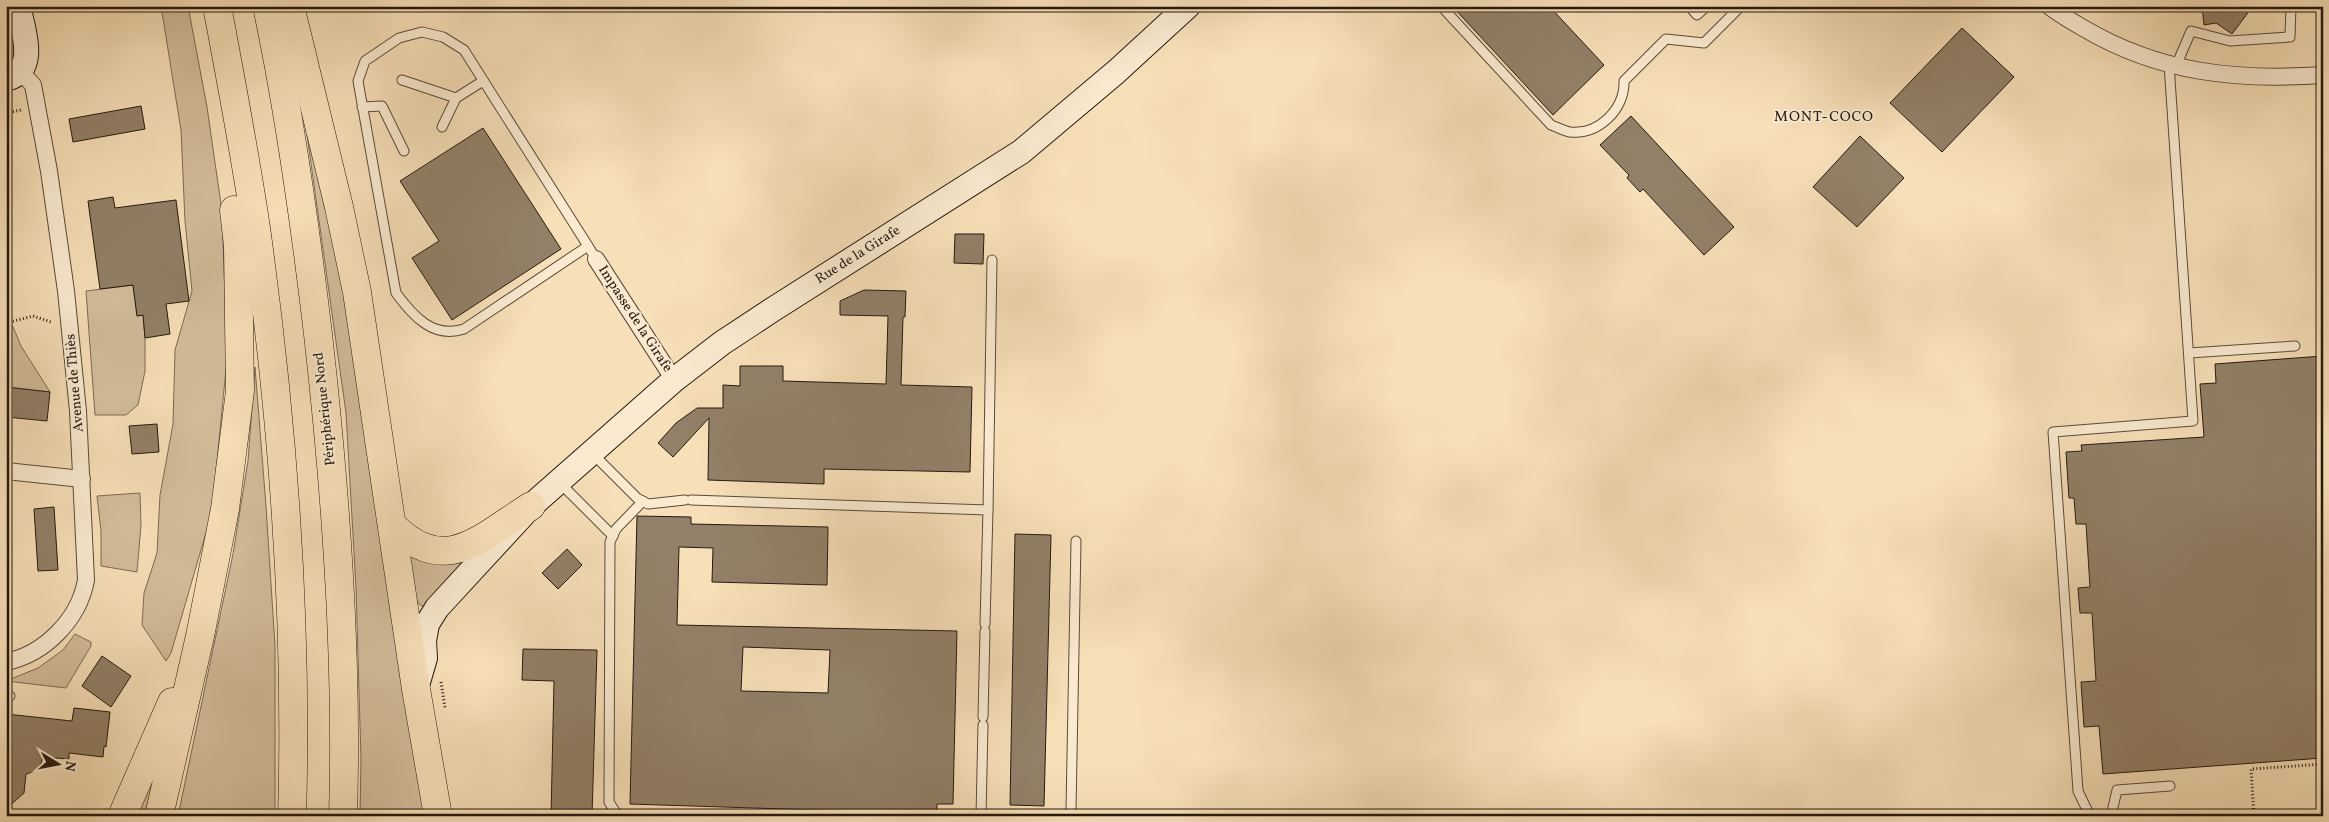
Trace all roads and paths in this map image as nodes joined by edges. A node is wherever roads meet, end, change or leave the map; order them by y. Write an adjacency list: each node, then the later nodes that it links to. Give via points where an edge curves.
1 (18, 6): 14 (street, via 27,51 25,64)
2 (267, 6): 49 (highway, Périphérique Nord, via 304,213 328,424 342,627)
3 (290, 6): 37 (highway, via 340,207 357,292)
4 (1441, 6): 7 (lane, via 1552,125 1568,132 1594,130 1604,122 1617,108 1625,92 1624,81 1666,39 1704,43)
5 (1688, 6): 6 (lane, via 1697,15)
6 (1707, 6)
7 (1741, 6)
8 (2049, 6): 12 (street, via 2123,49)
9 (2291, 6): 12 (lane, via 2290,36 2230,41 2191,31)
10 (1176, 10): 29 (street, Rue de la Girafe, via 1116,72 1021,152 772,310)
11 (220, 19): 40 (highway, via 226,138 238,246 240,391 225,509); 48 (highway, via 256,227 279,422 291,628)
12 (2173, 65): 13 (street, via 2237,77); 28 (lane)
13 (2323, 75)
14 (14, 76): 32 (street, Avenue de Thiès, via 33,85 49,170 66,298)
15 (402, 80): 17 (lane)
16 (483, 81): 17 (lane); 18 (lane, via 464,50 443,37 422,32 399,38 365,61 358,81); 23 (lane)
17 (456, 98): 21 (lane)
18 (362, 107): 22 (lane, via 382,106); 23 (lane, via 396,293 412,314 436,330 451,333 464,329)
19 (24, 110): 20 (path)
20 (6, 112)
21 (442, 127)
22 (404, 151)
23 (592, 252): 29 (street, Impasse de la Girafe)
24 (992, 260): 36 (lane)
25 (6, 323): 26 (path, via 33,316)
26 (56, 323)
27 (2295, 346): 28 (lane)
28 (2189, 353): 54 (lane, via 2193,421 2052,432 2078,791)
29 (674, 380): 30 (street, Rue de la Girafe)
30 (592, 452): 33 (street, Rue de la Girafe); 34 (lane)
31 (6, 471): 32 (street)
32 (82, 479): 41 (street, Avenue de Thiès, via 86,580 81,598 52,638 22,659)
33 (559, 482): 35 (street, Rue de la Girafe); 38 (lane)
34 (643, 502): 36 (lane, via 688,500); 38 (lane)
35 (531, 506): 37 (highway, via 468,546 440,552 412,543); 42 (street, Rue de la Girafe, via 437,608 427,624 424,641)
36 (988, 510): 52 (lane)
37 (392, 525): 42 (highway)
38 (613, 536): 51 (lane, via 610,542 610,802)
39 (1076, 541): 53 (lane, via 1071,810)
40 (200, 636): 46 (highway); 47 (highway)
41 (6, 662)
42 (429, 685): 43 (path); 50 (highway)
43 (446, 717)
44 (2323, 764): 56 (path, via 2250,769)
45 (2170, 786): 55 (lane, via 2117,790)
46 (122, 816)
47 (160, 816)
48 (292, 816)
49 (343, 816)
50 (438, 816)
51 (618, 816)
52 (981, 816)
53 (1068, 816)
54 (2090, 816)
55 (2111, 816)
56 (2254, 816)

